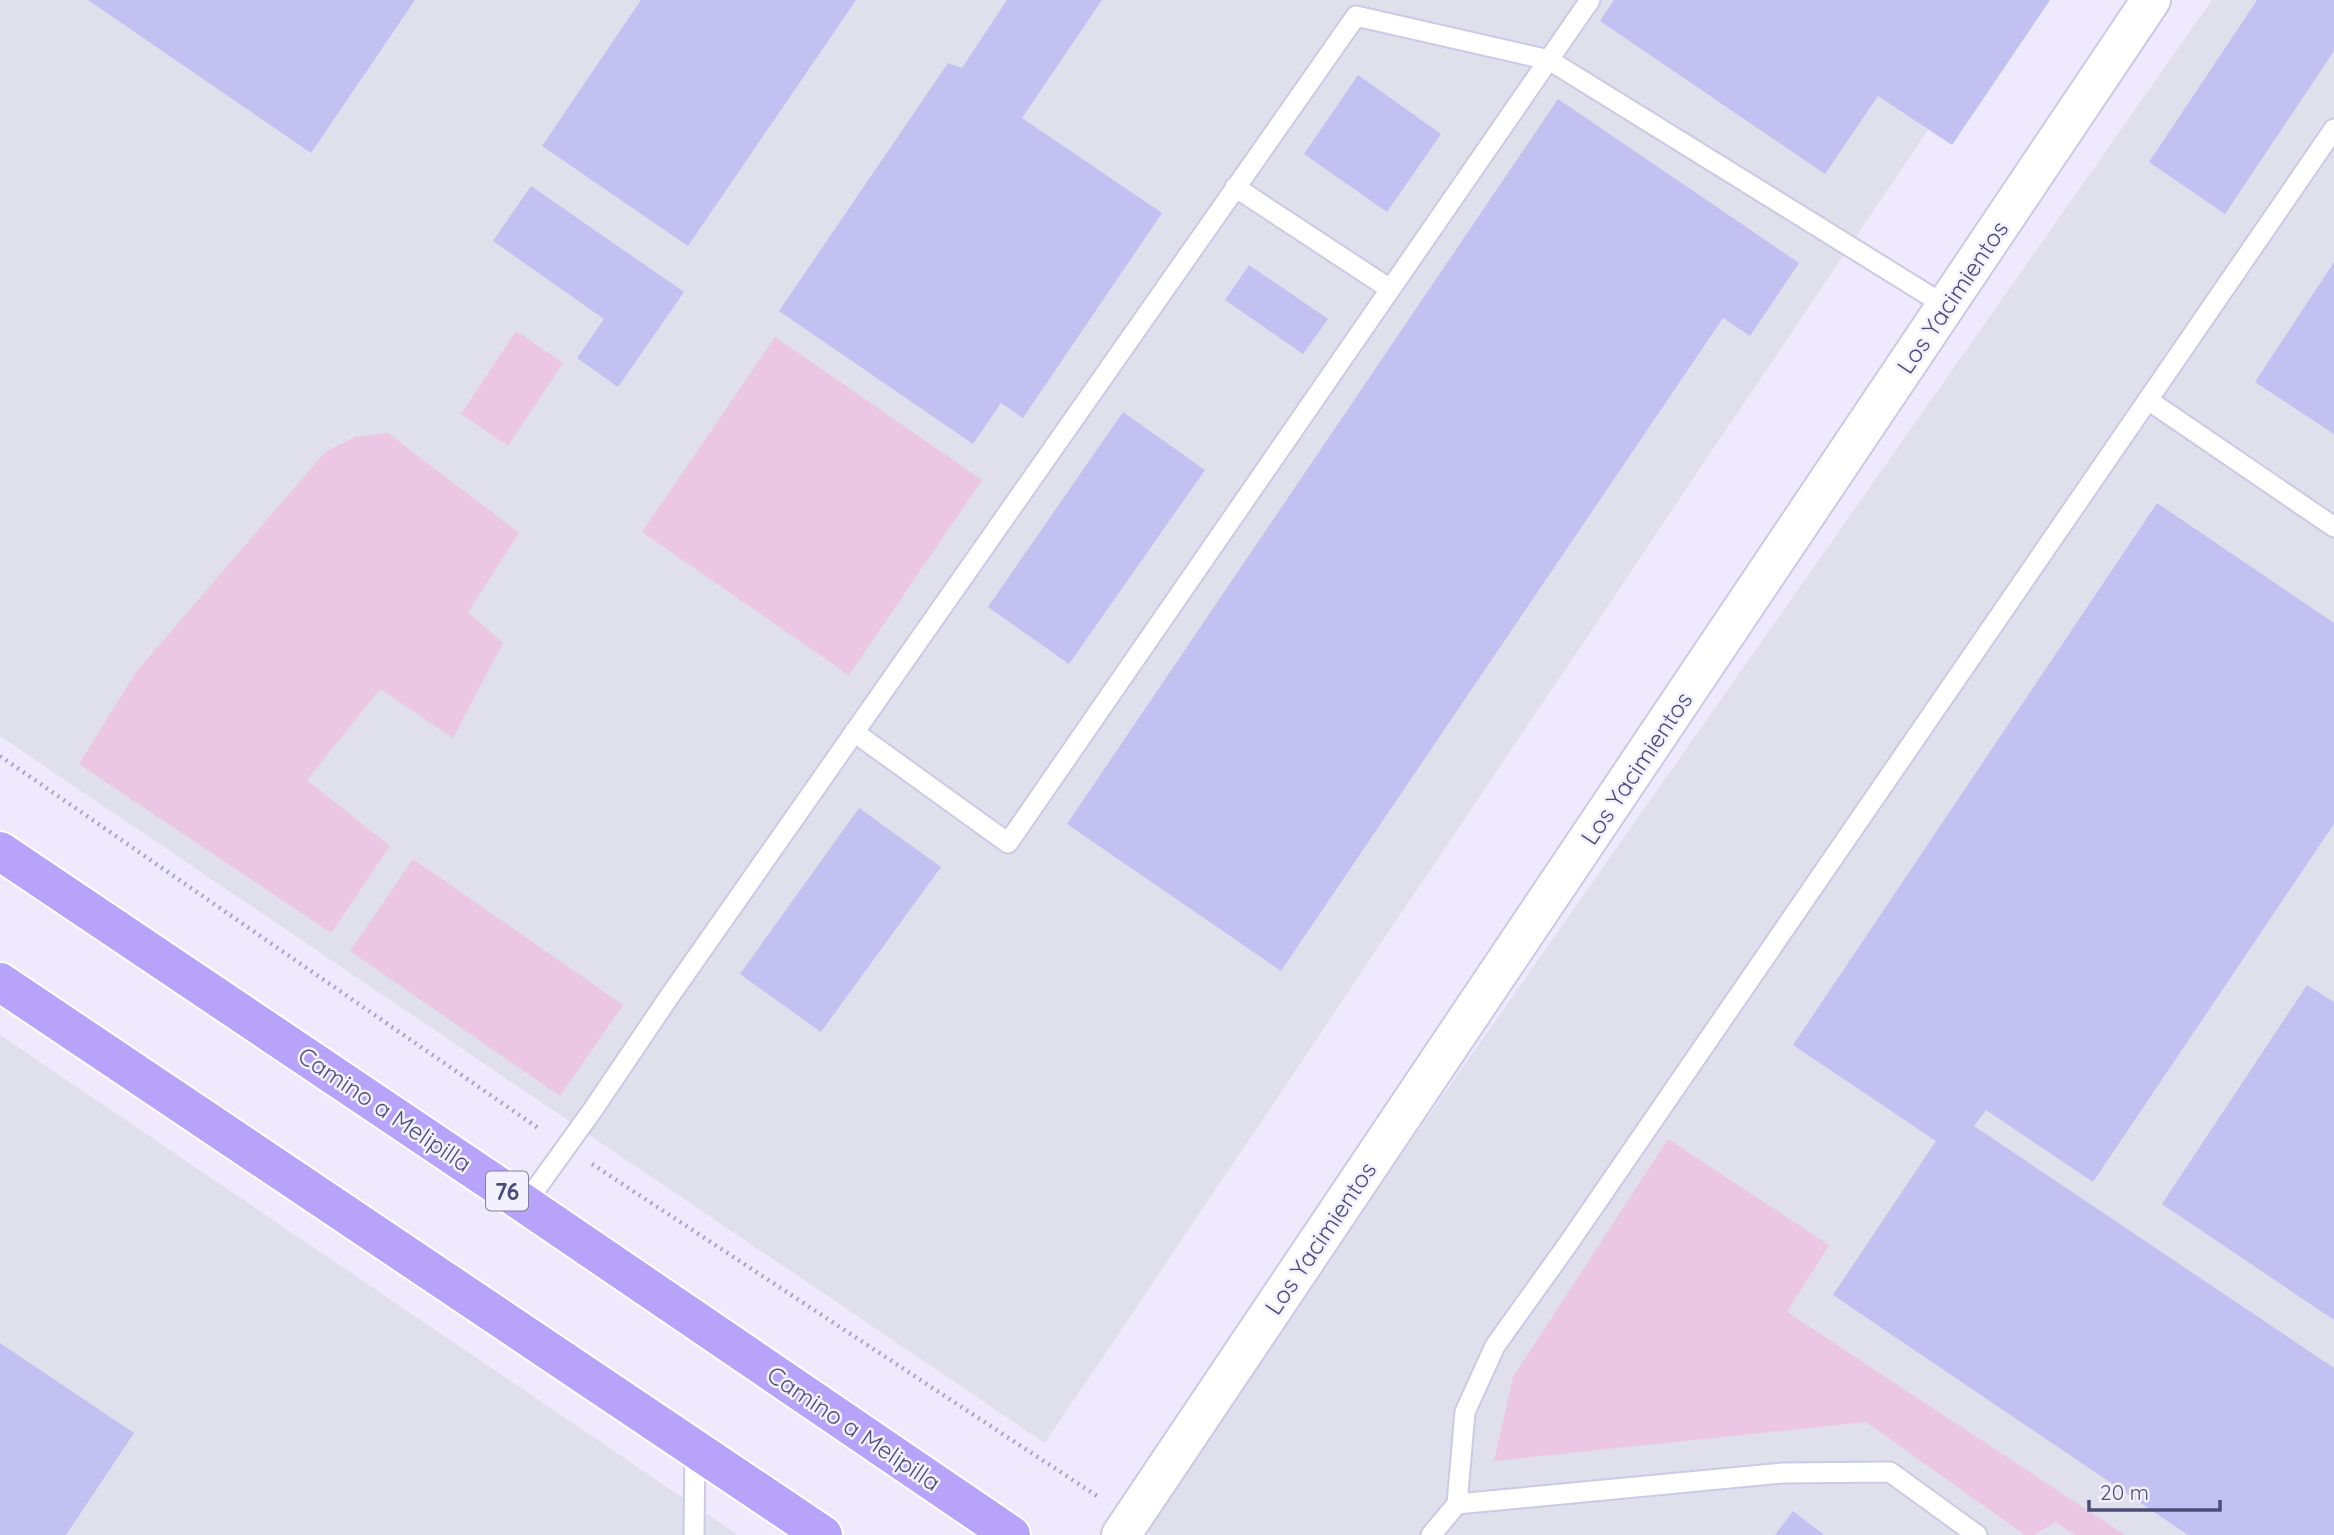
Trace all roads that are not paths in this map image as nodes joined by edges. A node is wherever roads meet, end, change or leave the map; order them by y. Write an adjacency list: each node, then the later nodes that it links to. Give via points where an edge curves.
1 (1590, 0): 3 (lane)
2 (2151, 0): 7 (street, Los Yacimientos)
3 (1549, 60): 5 (lane, via 1356,16); 6 (lane); 7 (lane)
4 (2334, 129): 8 (lane)
5 (1236, 187): 6 (lane); 10 (lane)
6 (1390, 289): 10 (lane, via 1008,843)
7 (1946, 306): 19 (street, Los Yacimientos)
8 (2148, 400): 9 (lane); 15 (lane, via 1495,1346 1465,1412)
9 (2334, 527)
10 (854, 732): 13 (lane)
11 (0, 851): 13 (main road, Camino a Melipilla / 76)
12 (0, 982): 14 (main road)
13 (525, 1204): 18 (main road, Camino a Melipilla / 76)
14 (695, 1448): 16 (lane); 17 (main road)
15 (1457, 1504): 20 (lane); 21 (lane, via 1783,1474 1890,1472)
16 (694, 1535)
17 (823, 1535)
18 (1011, 1535)
19 (1121, 1535)
20 (1431, 1535)
21 (1977, 1535)

